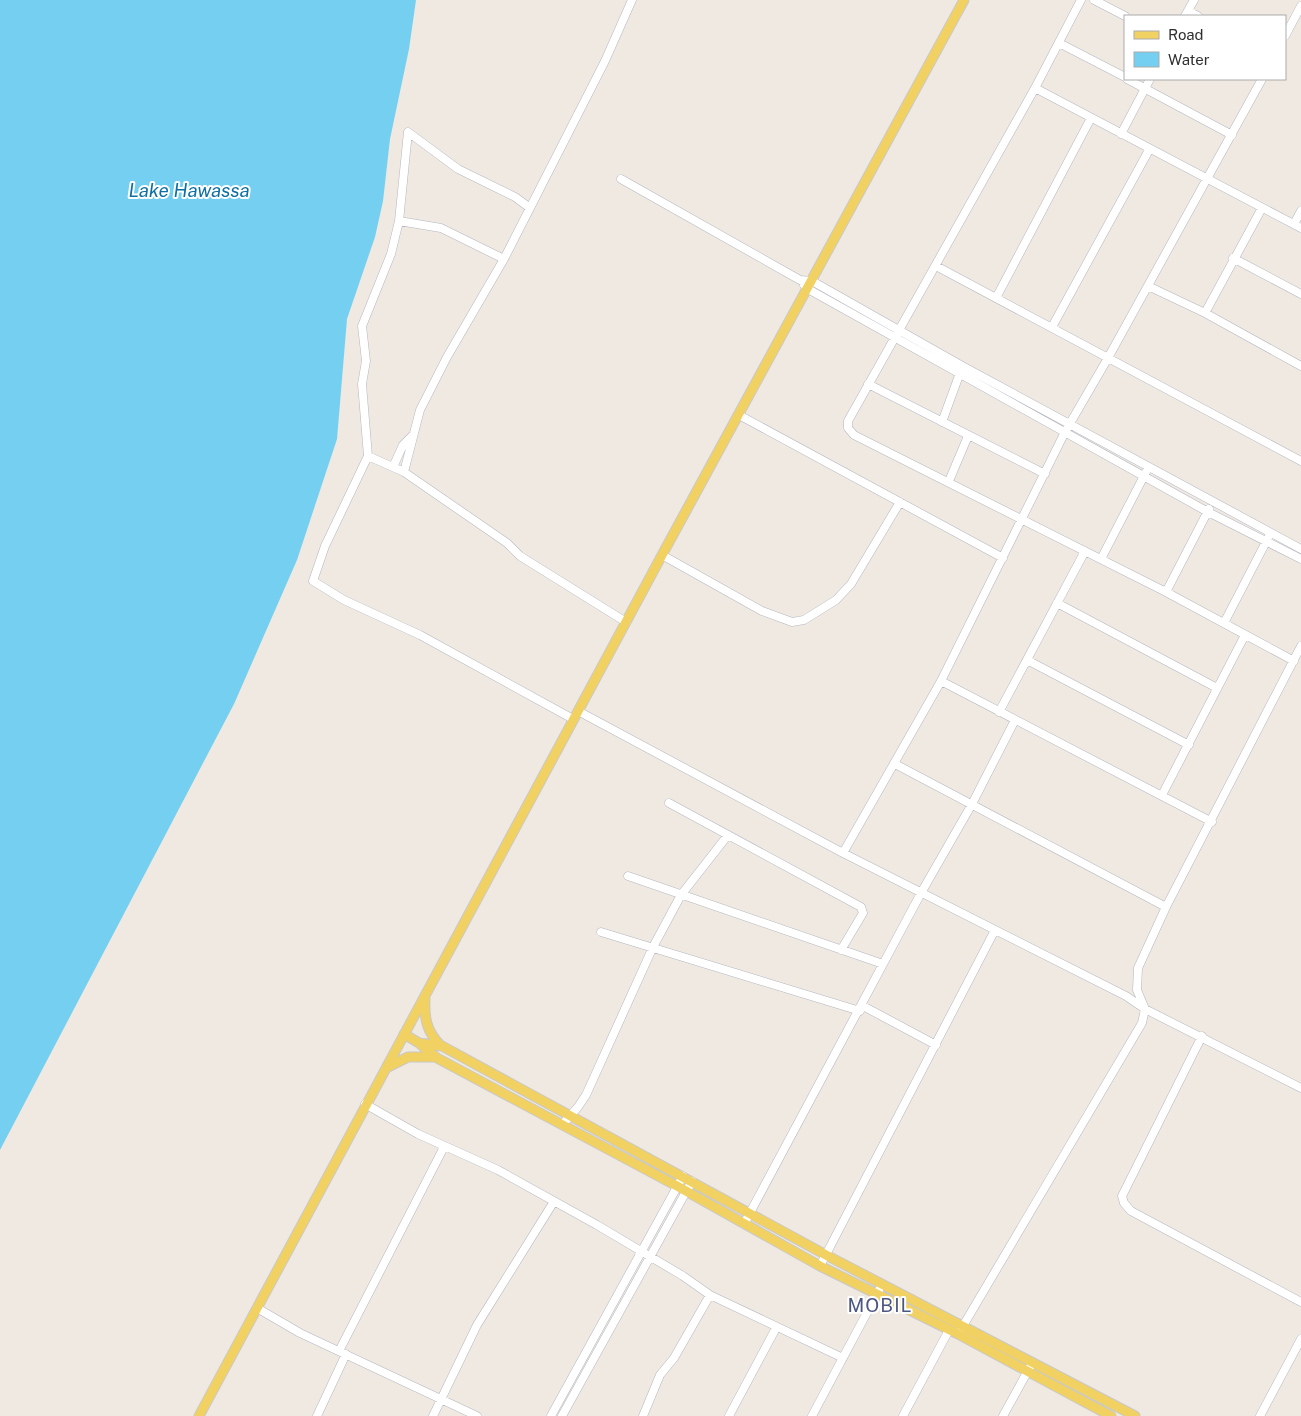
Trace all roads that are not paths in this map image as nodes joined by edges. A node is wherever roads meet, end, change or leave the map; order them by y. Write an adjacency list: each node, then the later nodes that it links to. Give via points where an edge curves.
1 (632, 0): 23 (street, via 605,62)
2 (964, 0): 31 (main road)
3 (1081, 0): 10 (street)
4 (1094, 0): 8 (street)
5 (1194, 0): 7 (street)
6 (1301, 6): 9 (street)
7 (1186, 14)
8 (1124, 15)
9 (1286, 34)
10 (1060, 43): 11 (street); 15 (street)
11 (1124, 77)
12 (1130, 80): 16 (street)
13 (1149, 80): 16 (street)
14 (1261, 80): 19 (street)
15 (1035, 88): 17 (street); 30 (street)
16 (1145, 88): 18 (street); 19 (street)
17 (1092, 118): 18 (street); 34 (street)
18 (1121, 134): 20 (street)
19 (1232, 135): 21 (street)
20 (1149, 150): 21 (street); 36 (street)
21 (1207, 178): 24 (street); 32 (street)
22 (621, 179): 31 (street)
23 (530, 208): 26 (street, via 458,169 408,132); 28 (street)
24 (1262, 208): 27 (street); 29 (street)
25 (1301, 212): 27 (street)
26 (399, 221): 28 (street, via 441,228); 49 (street, via 391,254 362,326 366,361 362,384)
27 (1297, 226)
28 (504, 258): 47 (street, via 420,410)
29 (1233, 258): 33 (street); 35 (street)
30 (936, 266): 34 (street); 37 (street)
31 (810, 285): 37 (street); 43 (main road)
32 (1148, 286): 35 (street); 38 (street)
33 (1301, 294)
34 (996, 298): 36 (street)
35 (1205, 313): 39 (street)
36 (1052, 328): 38 (street)
37 (896, 334): 40 (street); 41 (street); 42 (street)
38 (1108, 358): 45 (street); 50 (street)
39 (1301, 366)
40 (964, 367): 41 (street); 45 (street)
41 (959, 375): 44 (street); 46 (street)
42 (868, 384): 44 (street); 56 (street, via 848,421 850,431)
43 (739, 415): 57 (street); 65 (main road)
44 (942, 422): 48 (street)
45 (1070, 423): 46 (street); 52 (street)
46 (1065, 432): 54 (street); 55 (street)
47 (413, 435): 51 (street, via 402,446); 53 (street)
48 (968, 436): 54 (street); 56 (street)
49 (368, 456): 51 (street); 80 (street, via 325,546 313,581 344,600)
50 (1301, 462)
51 (393, 467): 53 (street)
52 (1149, 468): 55 (street); 58 (street)
53 (404, 472): 71 (street, via 507,543 520,556)
54 (1045, 474): 60 (street)
55 (1144, 476): 59 (street); 67 (street)
56 (949, 481): 60 (street)
57 (900, 502): 65 (street, via 851,584 836,600 804,620 792,622 762,611); 66 (street)
58 (1213, 502): 59 (street); 61 (street)
59 (1208, 512): 62 (street); 69 (street)
60 (1023, 519): 64 (street); 66 (street)
61 (1270, 532): 62 (street); 63 (street)
62 (1267, 541): 68 (street); 72 (street)
63 (1301, 549)
64 (1085, 551): 67 (street); 70 (street)
65 (662, 555): 71 (main road)
66 (1003, 558): 77 (street)
67 (1101, 559): 69 (street)
68 (1301, 559)
69 (1166, 592): 72 (street)
70 (1057, 603): 75 (street); 78 (street)
71 (626, 622): 80 (main road)
72 (1224, 623): 73 (street)
73 (1245, 635): 76 (street); 78 (street)
74 (1301, 646): 76 (street)
75 (1027, 660): 79 (street); 82 (street)
76 (1294, 661): 87 (street)
77 (941, 681): 79 (street); 83 (street)
78 (1217, 688): 82 (street)
79 (999, 712): 81 (street)
80 (576, 715): 89 (street); 99 (main road)
81 (1015, 720): 84 (street); 86 (street)
82 (1189, 745): 84 (street)
83 (895, 764): 86 (street); 89 (street)
84 (1162, 795): 87 (street)
85 (669, 803): 88 (street)
86 (972, 804): 91 (street); 93 (street)
87 (1212, 822): 93 (street)
88 (728, 835): 92 (street); 97 (street, via 861,907 863,913)
89 (843, 853): 91 (street)
90 (628, 876): 92 (street)
91 (921, 893): 94 (street); 98 (street)
92 (681, 895): 96 (street); 97 (street)
93 (1166, 907): 101 (street, via 1138,968 1137,990)
94 (995, 930): 101 (street, via 1126,996); 105 (street)
95 (601, 932): 96 (street)
96 (653, 947): 100 (street); 113 (street, via 586,1094)
97 (841, 950): 98 (street)
98 (883, 964): 100 (street)
99 (425, 997): 102 (main road); 106 (main road, via 426,1025)
100 (861, 1008): 105 (street); 121 (street)
101 (1145, 1009): 103 (street); 132 (street, via 1142,1023)
102 (404, 1034): 104 (main road); 109 (main road)
103 (1202, 1036): 111 (street); 130 (street, via 1122,1196 1124,1204)
104 (419, 1043): 106 (main road); 107 (main road)
105 (936, 1045): 124 (street)
106 (442, 1046): 108 (main road)
107 (437, 1058): 109 (main road, via 416,1056); 110 (main road)
108 (469, 1061): 110 (main road); 113 (main road)
109 (386, 1068): 112 (main road)
110 (463, 1072): 114 (main road)
111 (1301, 1088)
112 (365, 1104): 115 (street); 131 (main road)
113 (568, 1115): 114 (street); 116 (main road)
114 (562, 1125): 118 (main road)
115 (444, 1146): 120 (street, via 489,1166); 137 (street)
116 (683, 1176): 117 (main road); 118 (street)
117 (692, 1181): 119 (street); 121 (main road)
118 (677, 1186): 119 (main road); 123 (street)
119 (686, 1191): 122 (main road); 125 (street)
120 (553, 1202): 123 (street); 140 (street, via 477,1325)
121 (749, 1214): 122 (street); 124 (main road)
122 (744, 1224): 126 (main road)
123 (640, 1252): 125 (street); 147 (street)
124 (826, 1255): 126 (street); 127 (main road)
125 (649, 1257): 128 (street); 148 (street)
126 (820, 1266): 129 (main road)
127 (882, 1284): 129 (street); 132 (main road)
128 (710, 1295): 133 (street); 149 (street, via 674,1358 660,1375)
129 (876, 1295): 134 (main road); 138 (street)
130 (1301, 1302)
131 (257, 1308): 137 (street); 143 (main road)
132 (962, 1326): 135 (street); 139 (main road)
133 (776, 1328): 138 (street); 150 (street)
134 (949, 1330): 135 (main road); 152 (street)
135 (958, 1334): 139 (main road)
136 (1301, 1339): 156 (street)
137 (342, 1353): 140 (street); 144 (street)
138 (843, 1358): 151 (street)
139 (1030, 1367): 141 (main road); 142 (main road); 153 (street)
140 (442, 1400): 145 (street); 146 (street)
141 (1106, 1401): 142 (street); 155 (main road)
142 (1099, 1413): 154 (main road)
143 (199, 1416)
144 (318, 1416)
145 (434, 1416)
146 (477, 1416)
147 (551, 1416)
148 (562, 1416)
149 (643, 1416)
150 (729, 1416)
151 (812, 1416)
152 (903, 1416)
153 (1003, 1416)
154 (1111, 1416)
155 (1135, 1416)
156 (1260, 1416)

